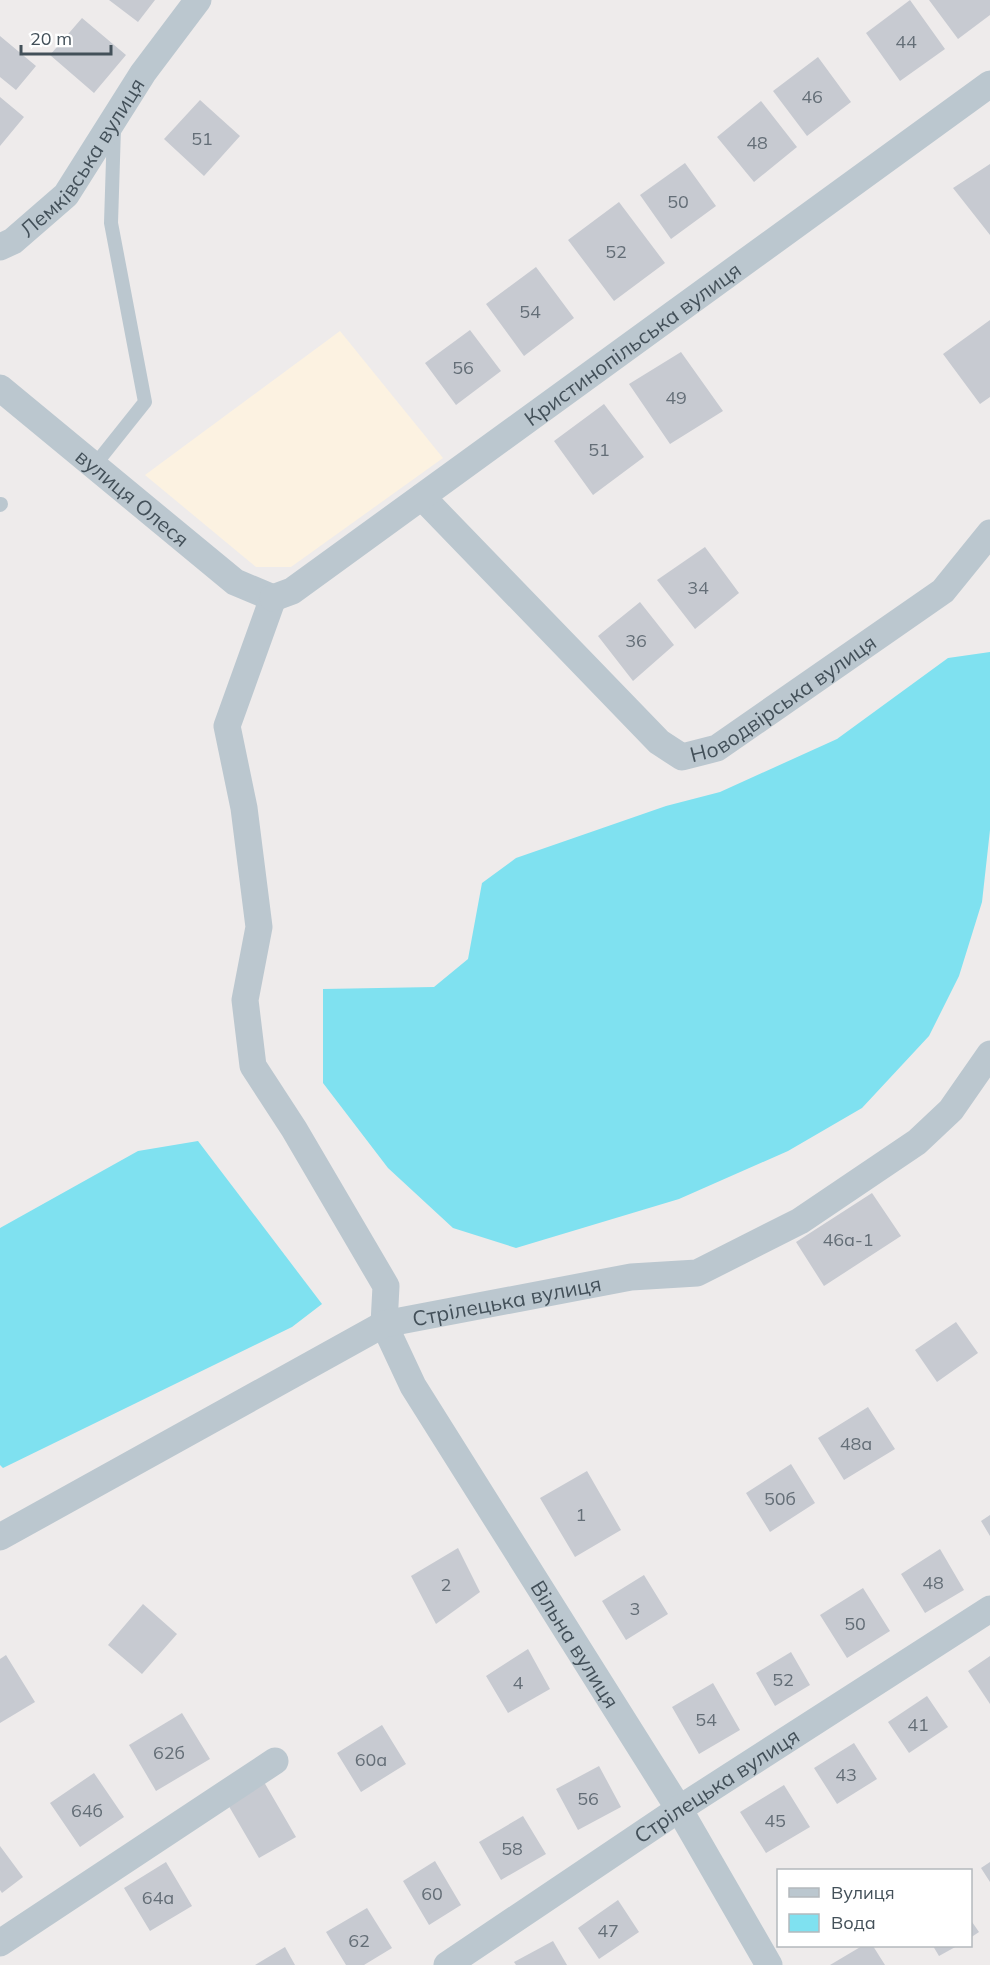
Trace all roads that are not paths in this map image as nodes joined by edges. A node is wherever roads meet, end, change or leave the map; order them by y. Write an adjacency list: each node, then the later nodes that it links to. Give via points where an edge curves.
1 (198, 0): 3 (street, Лемківська вулиця)
2 (990, 84): 7 (street, Кристинопільська вулиця)
3 (114, 120): 4 (street, Лемківська вулиця, via 66,195 13,241); 6 (lane, via 111,223 145,402)
4 (0, 247)
5 (0, 388): 6 (street, вулиця Олеся)
6 (94, 466): 9 (street, вулиця Олеся, via 235,582)
7 (422, 497): 8 (street, Новодвірська вулиця, via 659,742 682,757 717,748 943,591); 9 (street, Кристинопільська вулиця, via 292,591)
8 (990, 533)
9 (273, 598): 11 (street, via 227,726 244,808 259,927 245,1000 253,1066 386,1286)
10 (990, 1054): 11 (street, Стрілецька вулиця, via 951,1110 917,1142 800,1221 697,1274 631,1277)
11 (384, 1324): 12 (street, Стрілецька вулиця); 15 (street, Вільна вулиця, via 413,1386)
12 (0, 1537)
13 (990, 1609): 15 (street, Стрілецька вулиця)
14 (275, 1761): 16 (street)
15 (679, 1809): 17 (street, Стрілецька вулиця); 18 (street, Вільна вулиця)
16 (0, 1943)
17 (447, 1965)
18 (770, 1965)

